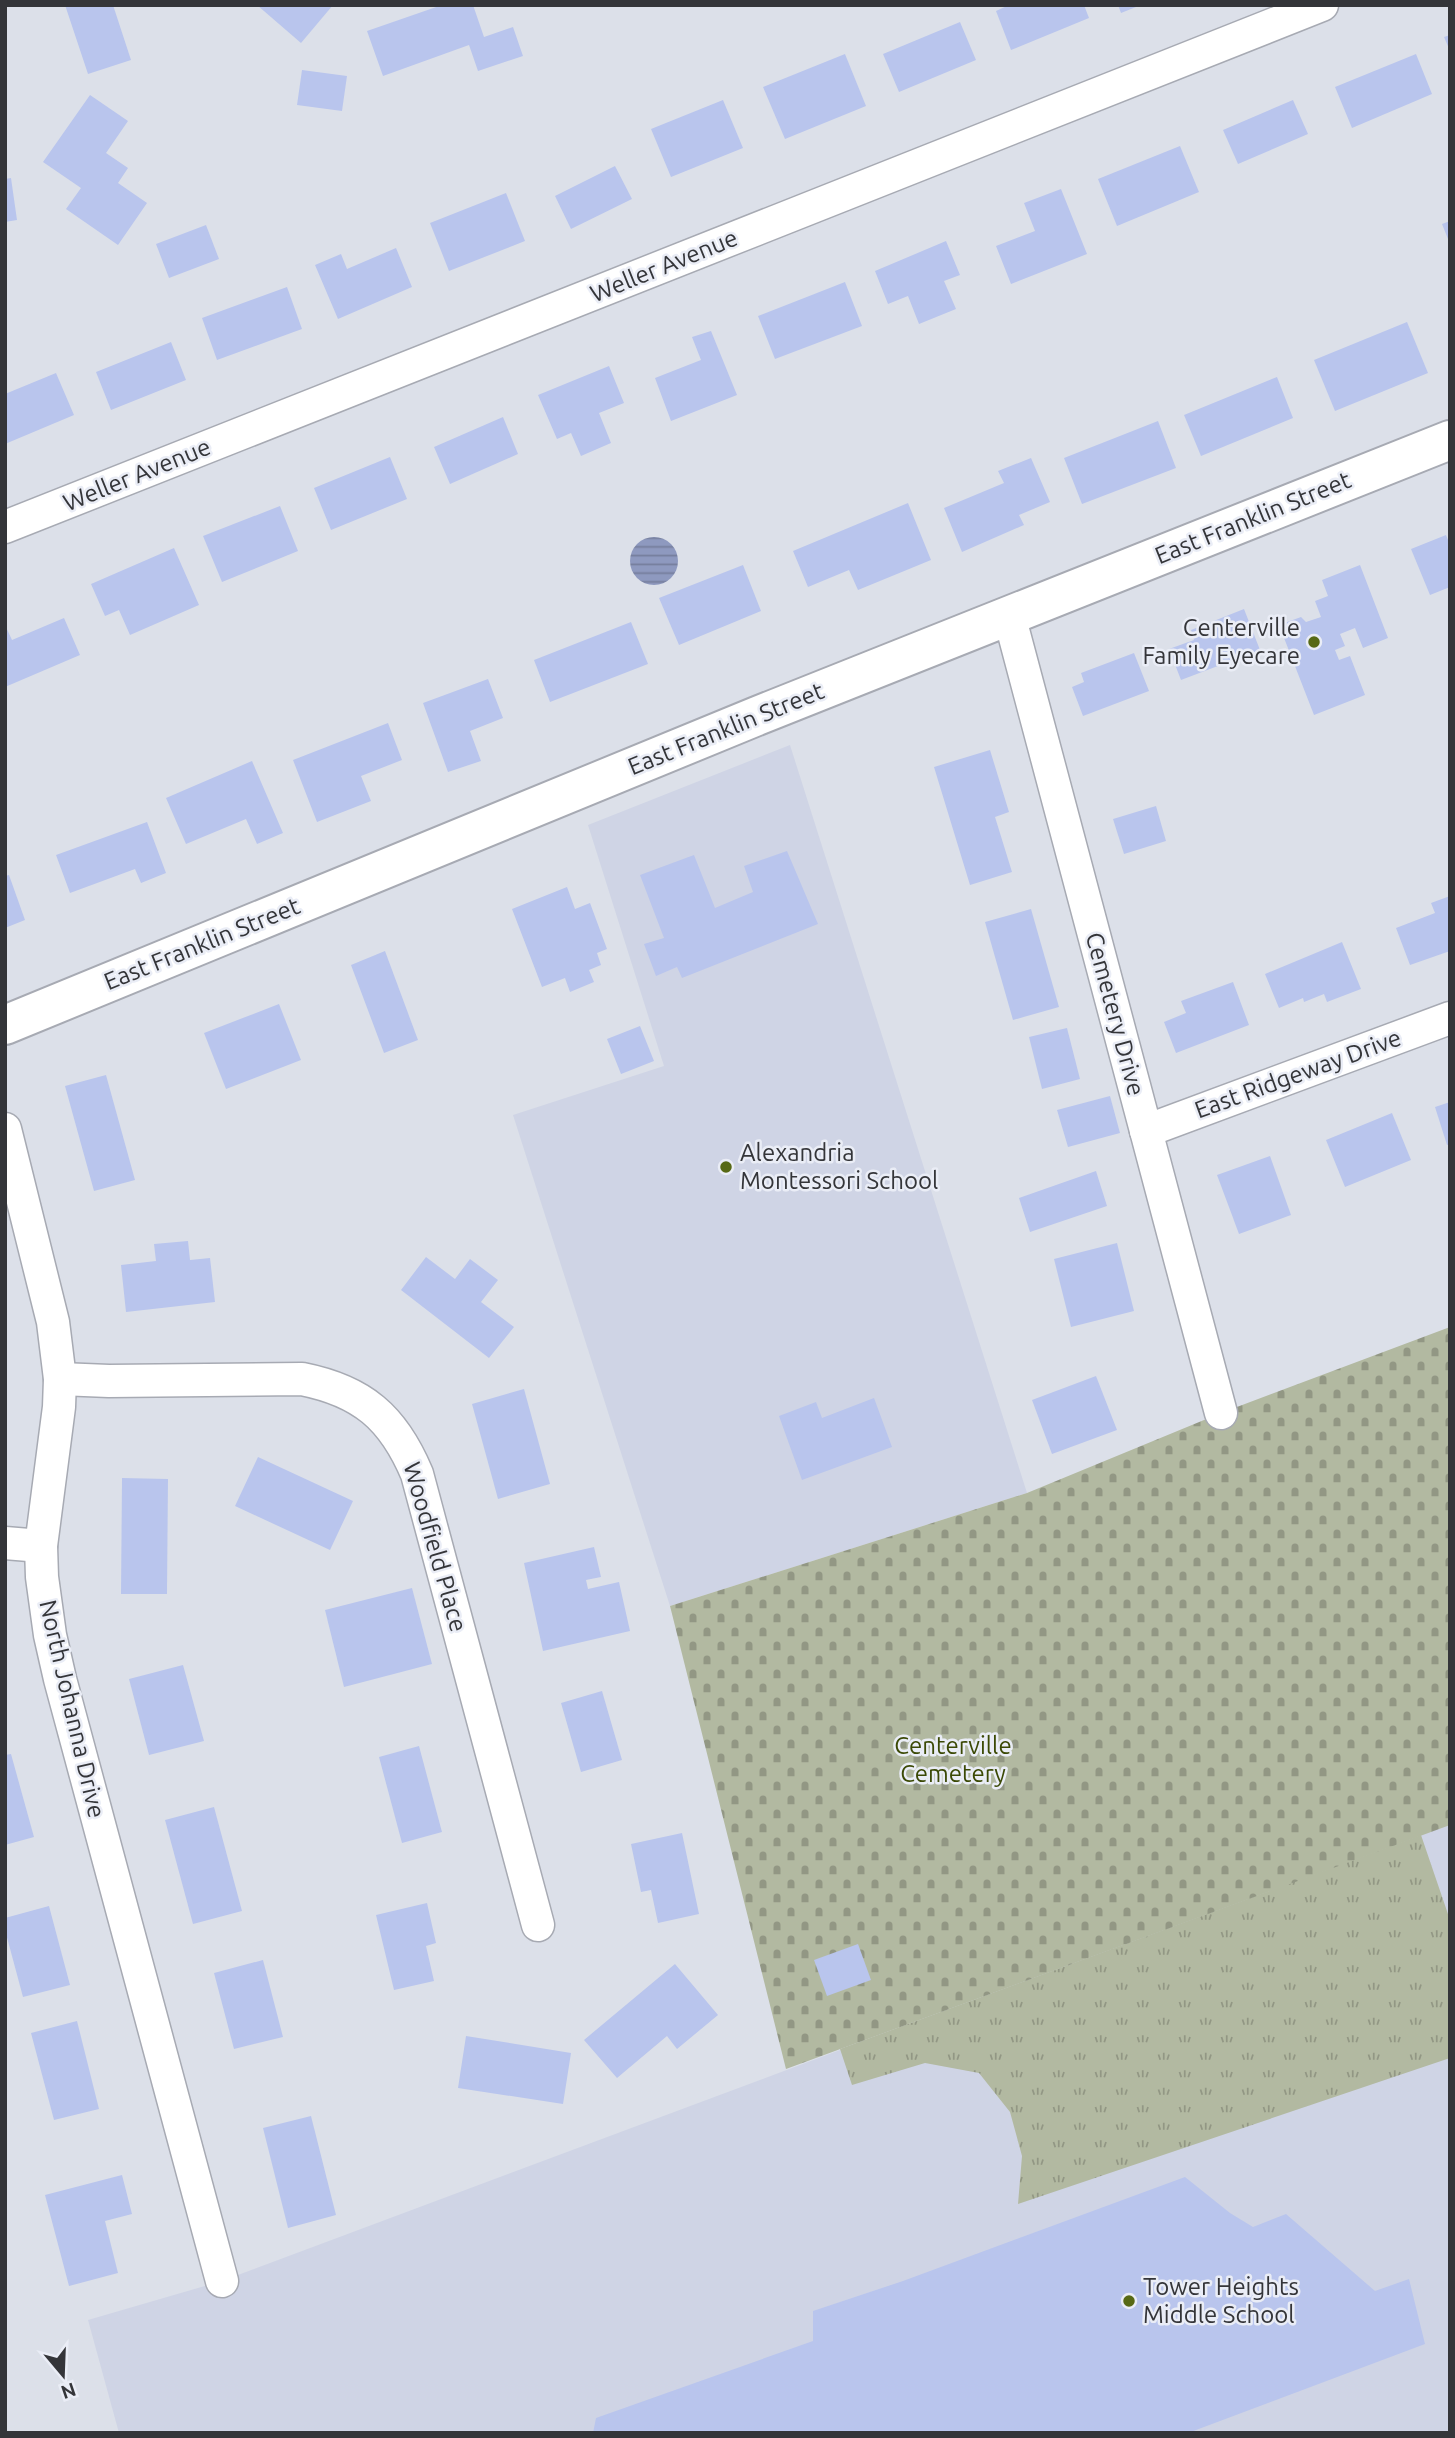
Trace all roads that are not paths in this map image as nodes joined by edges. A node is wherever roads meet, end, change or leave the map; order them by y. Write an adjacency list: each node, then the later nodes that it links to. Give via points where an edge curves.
1 (1322, 5): 3 (street, Weller Avenue)
2 (1450, 440): 4 (street, East Franklin Street)
3 (5, 527)
4 (1009, 615): 6 (street, East Franklin Street); 8 (street, Cemetery Drive)
5 (1450, 1018): 8 (street, East Ridgeway Drive)
6 (5, 1024)
7 (5, 1129): 9 (street, North Johanna Drive, via 53,1322)
8 (1146, 1131): 10 (street, Cemetery Drive)
9 (60, 1379): 12 (street, North Johanna Drive); 13 (street, Woodfield Place, via 302,1379 354,1395 394,1430 417,1474)
10 (1221, 1413)
11 (5, 1543): 12 (street)
12 (41, 1546): 14 (street, North Johanna Drive, via 50,1635 60,1679)
13 (538, 1925)
14 (222, 2281)

